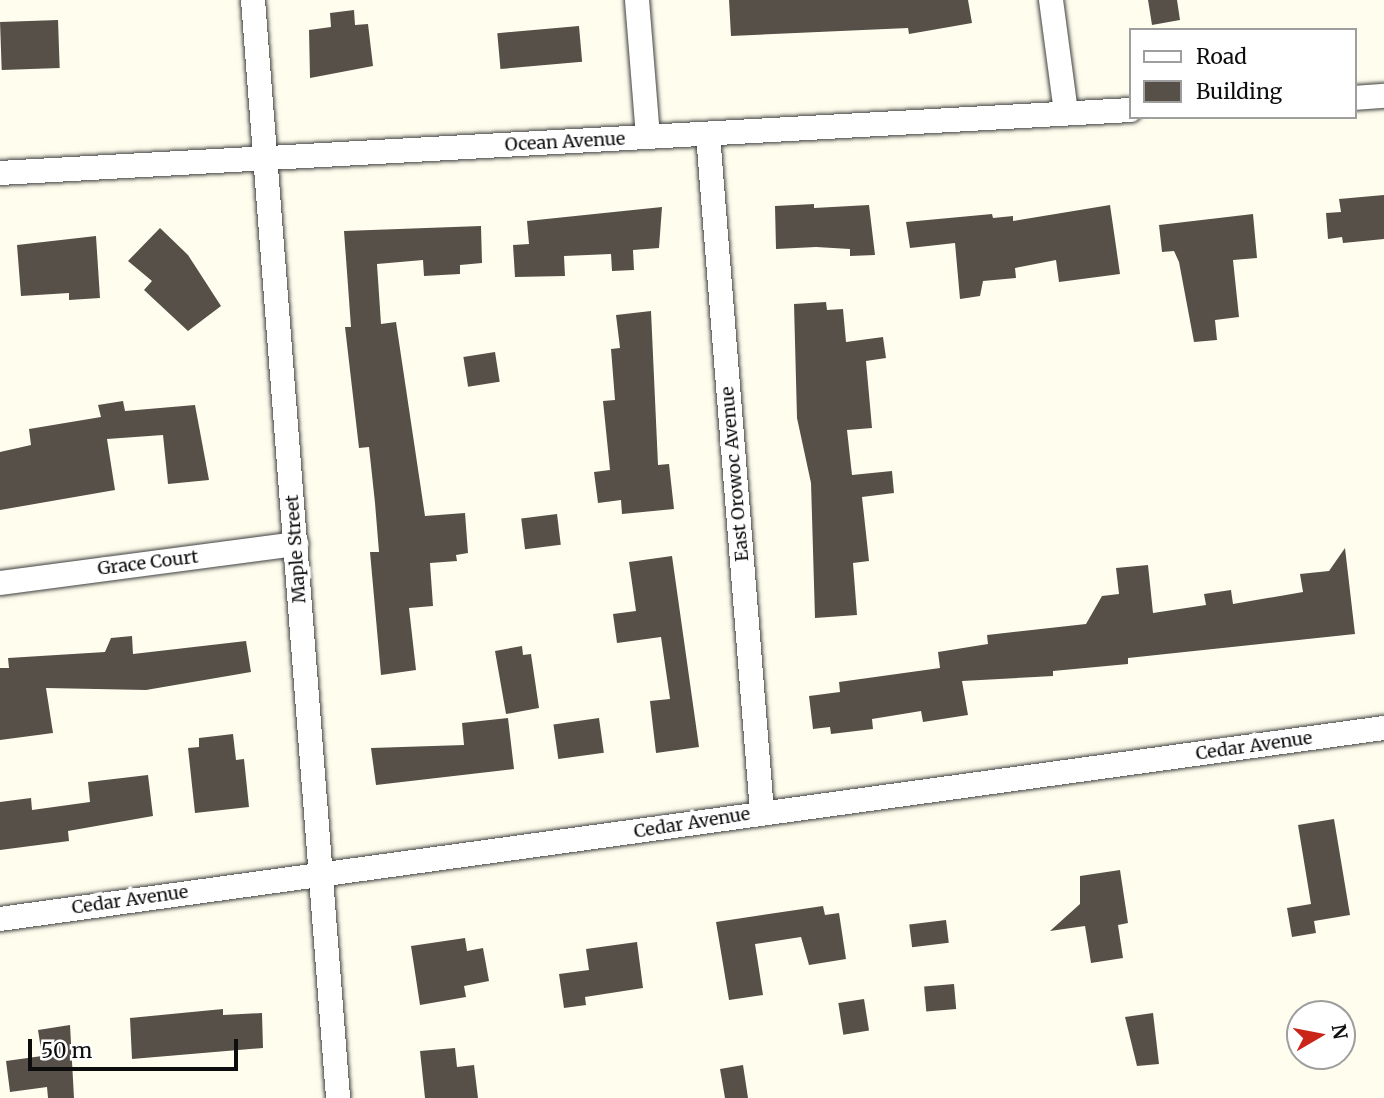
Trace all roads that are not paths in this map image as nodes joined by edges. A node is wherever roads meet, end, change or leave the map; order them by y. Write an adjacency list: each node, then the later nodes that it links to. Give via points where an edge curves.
1 (253, 0): 10 (street, Maple Street)
2 (637, 0): 9 (street)
3 (1051, 0): 7 (street)
4 (1384, 96): 5 (street)
5 (1356, 97)
6 (1128, 110): 7 (street, Ocean Avenue)
7 (1066, 113): 8 (street, Ocean Avenue)
8 (708, 135): 9 (street, Ocean Avenue); 15 (street, East Orowoc Avenue)
9 (648, 137): 10 (street, Ocean Avenue)
10 (266, 159): 11 (street, Ocean Avenue); 12 (street, Maple Street)
11 (0, 173)
12 (296, 544): 13 (street, Grace Court); 16 (street, Maple Street)
13 (0, 583)
14 (1384, 728): 15 (street, Cedar Avenue)
15 (762, 812): 16 (street, Cedar Avenue)
16 (322, 873): 17 (street, Cedar Avenue); 18 (street, Maple Street)
17 (0, 919)
18 (338, 1098)

